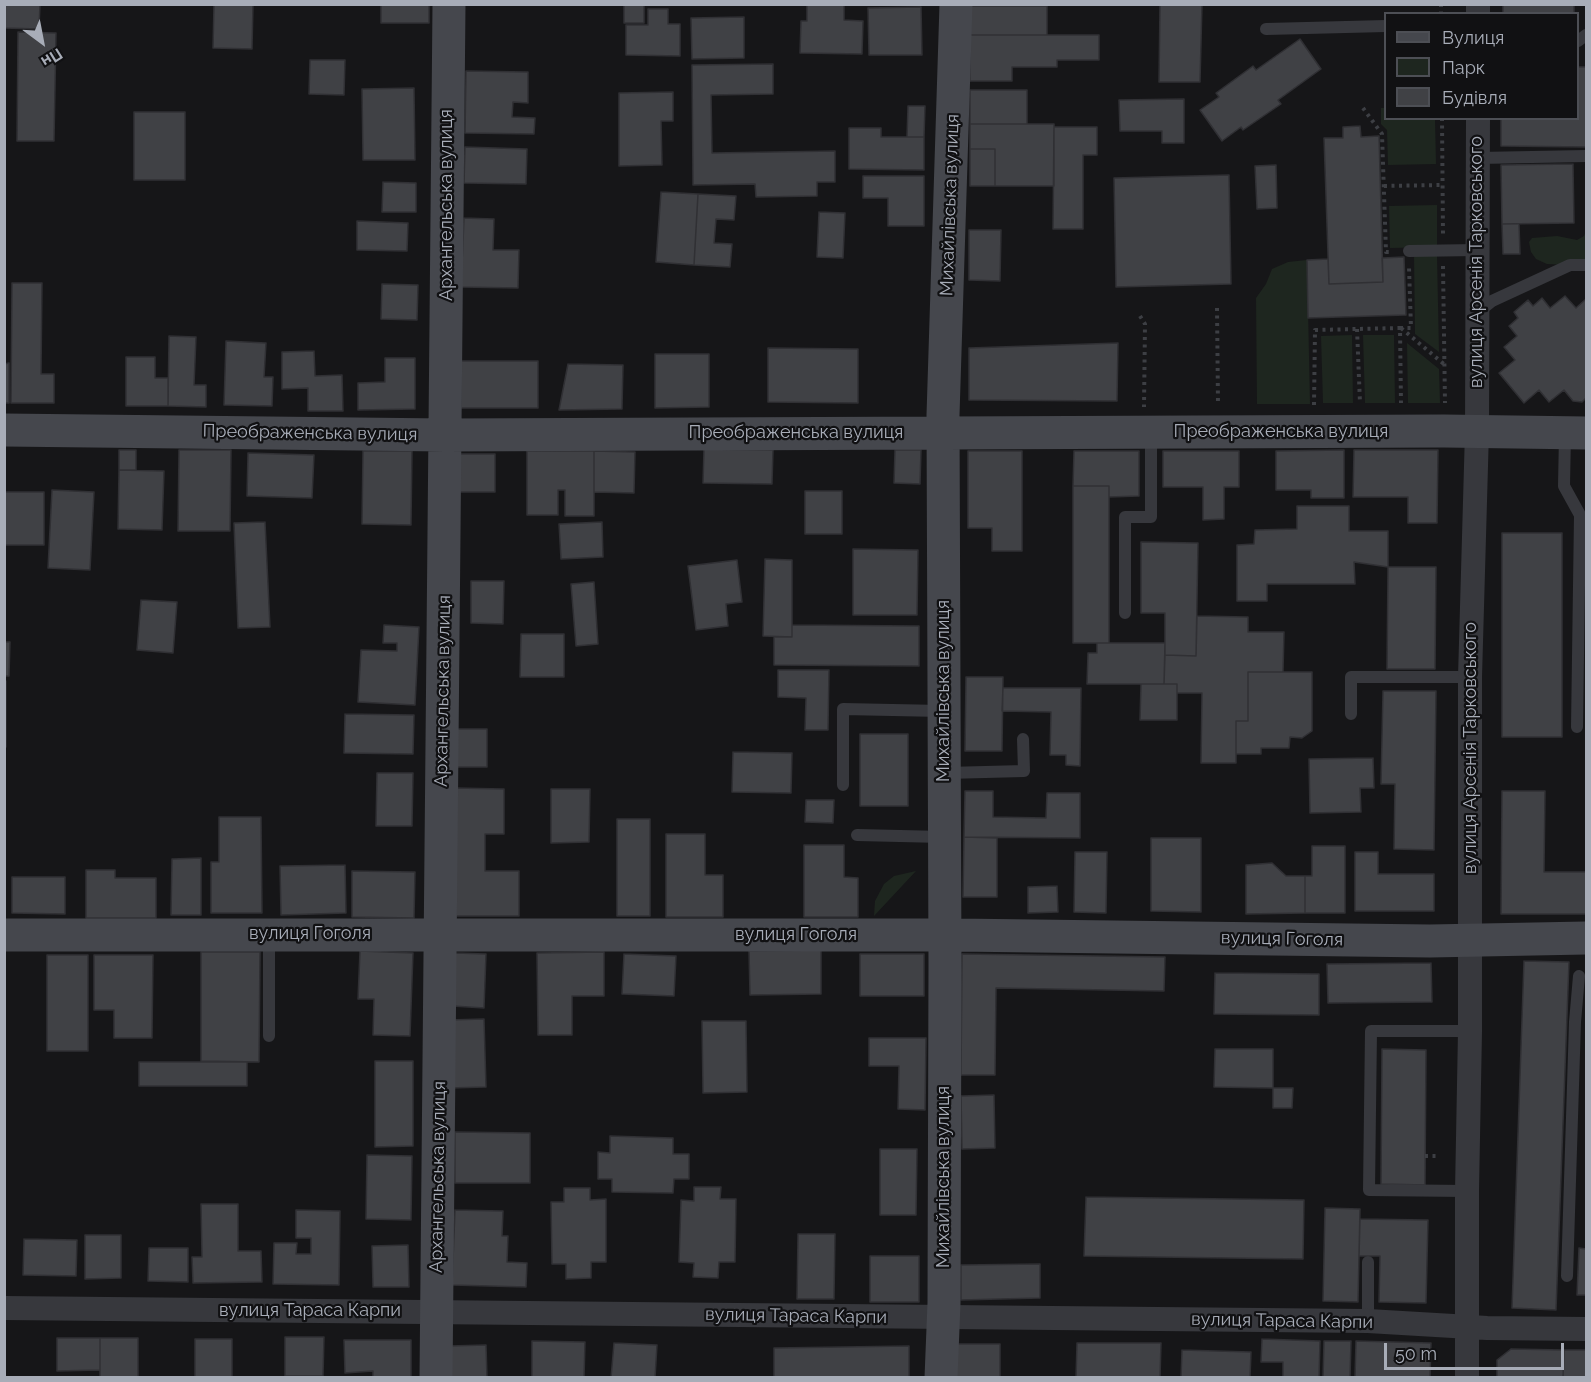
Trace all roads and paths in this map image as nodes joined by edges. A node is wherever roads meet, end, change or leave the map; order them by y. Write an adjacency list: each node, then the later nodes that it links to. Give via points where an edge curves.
1 (449, 4): 32 (main road, Архангельська вулиця)
2 (956, 4): 30 (main road, Михайлівська вулиця)
3 (1384, 26): 4 (lane)
4 (1266, 29)
5 (1363, 108): 11 (path, via 1382,134)
6 (1442, 120): 10 (path)
7 (1478, 120): 9 (street, вулиця Арсенія Тарковського)
8 (1587, 156): 9 (lane)
9 (1478, 158): 12 (street, вулиця Арсенія Тарковського)
10 (1443, 185): 11 (path); 13 (path)
11 (1384, 186): 14 (path, via 1386,252)
12 (1477, 250): 13 (lane); 17 (street, вулиця Арсенія Тарковського)
13 (1443, 251): 14 (lane); 21 (path)
14 (1409, 252): 19 (path, via 1411,327)
15 (1587, 265): 17 (lane, via 1569,265 1492,301)
16 (1217, 308): 22 (path)
17 (1477, 314): 29 (street, вулиця Арсенія Тарковського)
18 (1140, 316): 26 (path, via 1145,324)
19 (1400, 328): 20 (path); 21 (path); 24 (path)
20 (1358, 329): 23 (path); 25 (path, via 1315,330)
21 (1444, 365): 28 (path)
22 (1218, 407)
23 (1360, 414)
24 (1401, 414)
25 (1314, 415)
26 (1147, 420): 28 (main road, Преображенська вулиця); 30 (main road, Преображенська вулиця); 34 (lane, via 1151,517 1125,517)
27 (4, 430): 32 (main road, Преображенська вулиця)
28 (1444, 431): 29 (main road, Преображенська вулиця)
29 (1477, 431): 31 (main road, Преображенська вулиця); 35 (street, вулиця Арсенія Тарковського)
30 (943, 433): 32 (main road, Преображенська вулиця); 36 (main road, Михайлівська вулиця)
31 (1576, 433): 33 (lane, via 1564,486)
32 (445, 435): 45 (main road, Архангельська вулиця)
33 (1583, 515): 38 (lane)
34 (1125, 613)
35 (1470, 677): 37 (lane, via 1352,677); 49 (street, вулиця Арсенія Тарковського)
36 (943, 711): 40 (main road, Михайлівська вулиця); 41 (lane, via 843,709)
37 (1351, 714)
38 (1577, 727)
39 (1023, 739): 40 (lane, via 1024,771)
40 (944, 773): 43 (main road, Михайлівська вулиця)
41 (843, 785)
42 (857, 835): 43 (lane)
43 (944, 837): 47 (main road, Михайлівська вулиця)
44 (269, 934): 45 (main road, вулиця Гоголя); 46 (main road, вулиця Гоголя); 54 (lane)
45 (441, 934): 47 (main road, вулиця Гоголя); 61 (main road, Архангельська вулиця)
46 (4, 935)
47 (945, 935): 49 (main road, вулиця Гоголя); 62 (main road, Михайлівська вулиця)
48 (1587, 938): 49 (main road, вулиця Гоголя)
49 (1470, 940): 53 (street, вулиця Арсенія Тарковського)
50 (1579, 976): 52 (lane)
51 (1587, 1015): 52 (lane)
52 (1575, 1022): 59 (lane)
53 (1470, 1031): 57 (street, вулиця Арсенія Тарковського); 57 (lane, via 1371,1031 1368,1190)
54 (269, 1036)
55 (1425, 1156): 56 (path)
56 (1437, 1156)
57 (1467, 1191): 64 (street, вулиця Арсенія Тарковського)
58 (1368, 1262): 63 (lane)
59 (1567, 1276)
60 (4, 1308): 61 (street, вулиця Тараса Карпи)
61 (437, 1312): 62 (street, вулиця Тараса Карпи); 66 (main road, Архангельська вулиця)
62 (943, 1317): 63 (street, вулиця Тараса Карпи); 67 (main road, Михайлівська вулиця)
63 (1368, 1322): 64 (street, вулиця Тараса Карпи)
64 (1467, 1326): 65 (street, вулиця Тараса Карпи); 68 (street, вулиця Арсенія Тарковського)
65 (1587, 1329)
66 (436, 1377)
67 (941, 1377)
68 (1467, 1377)

